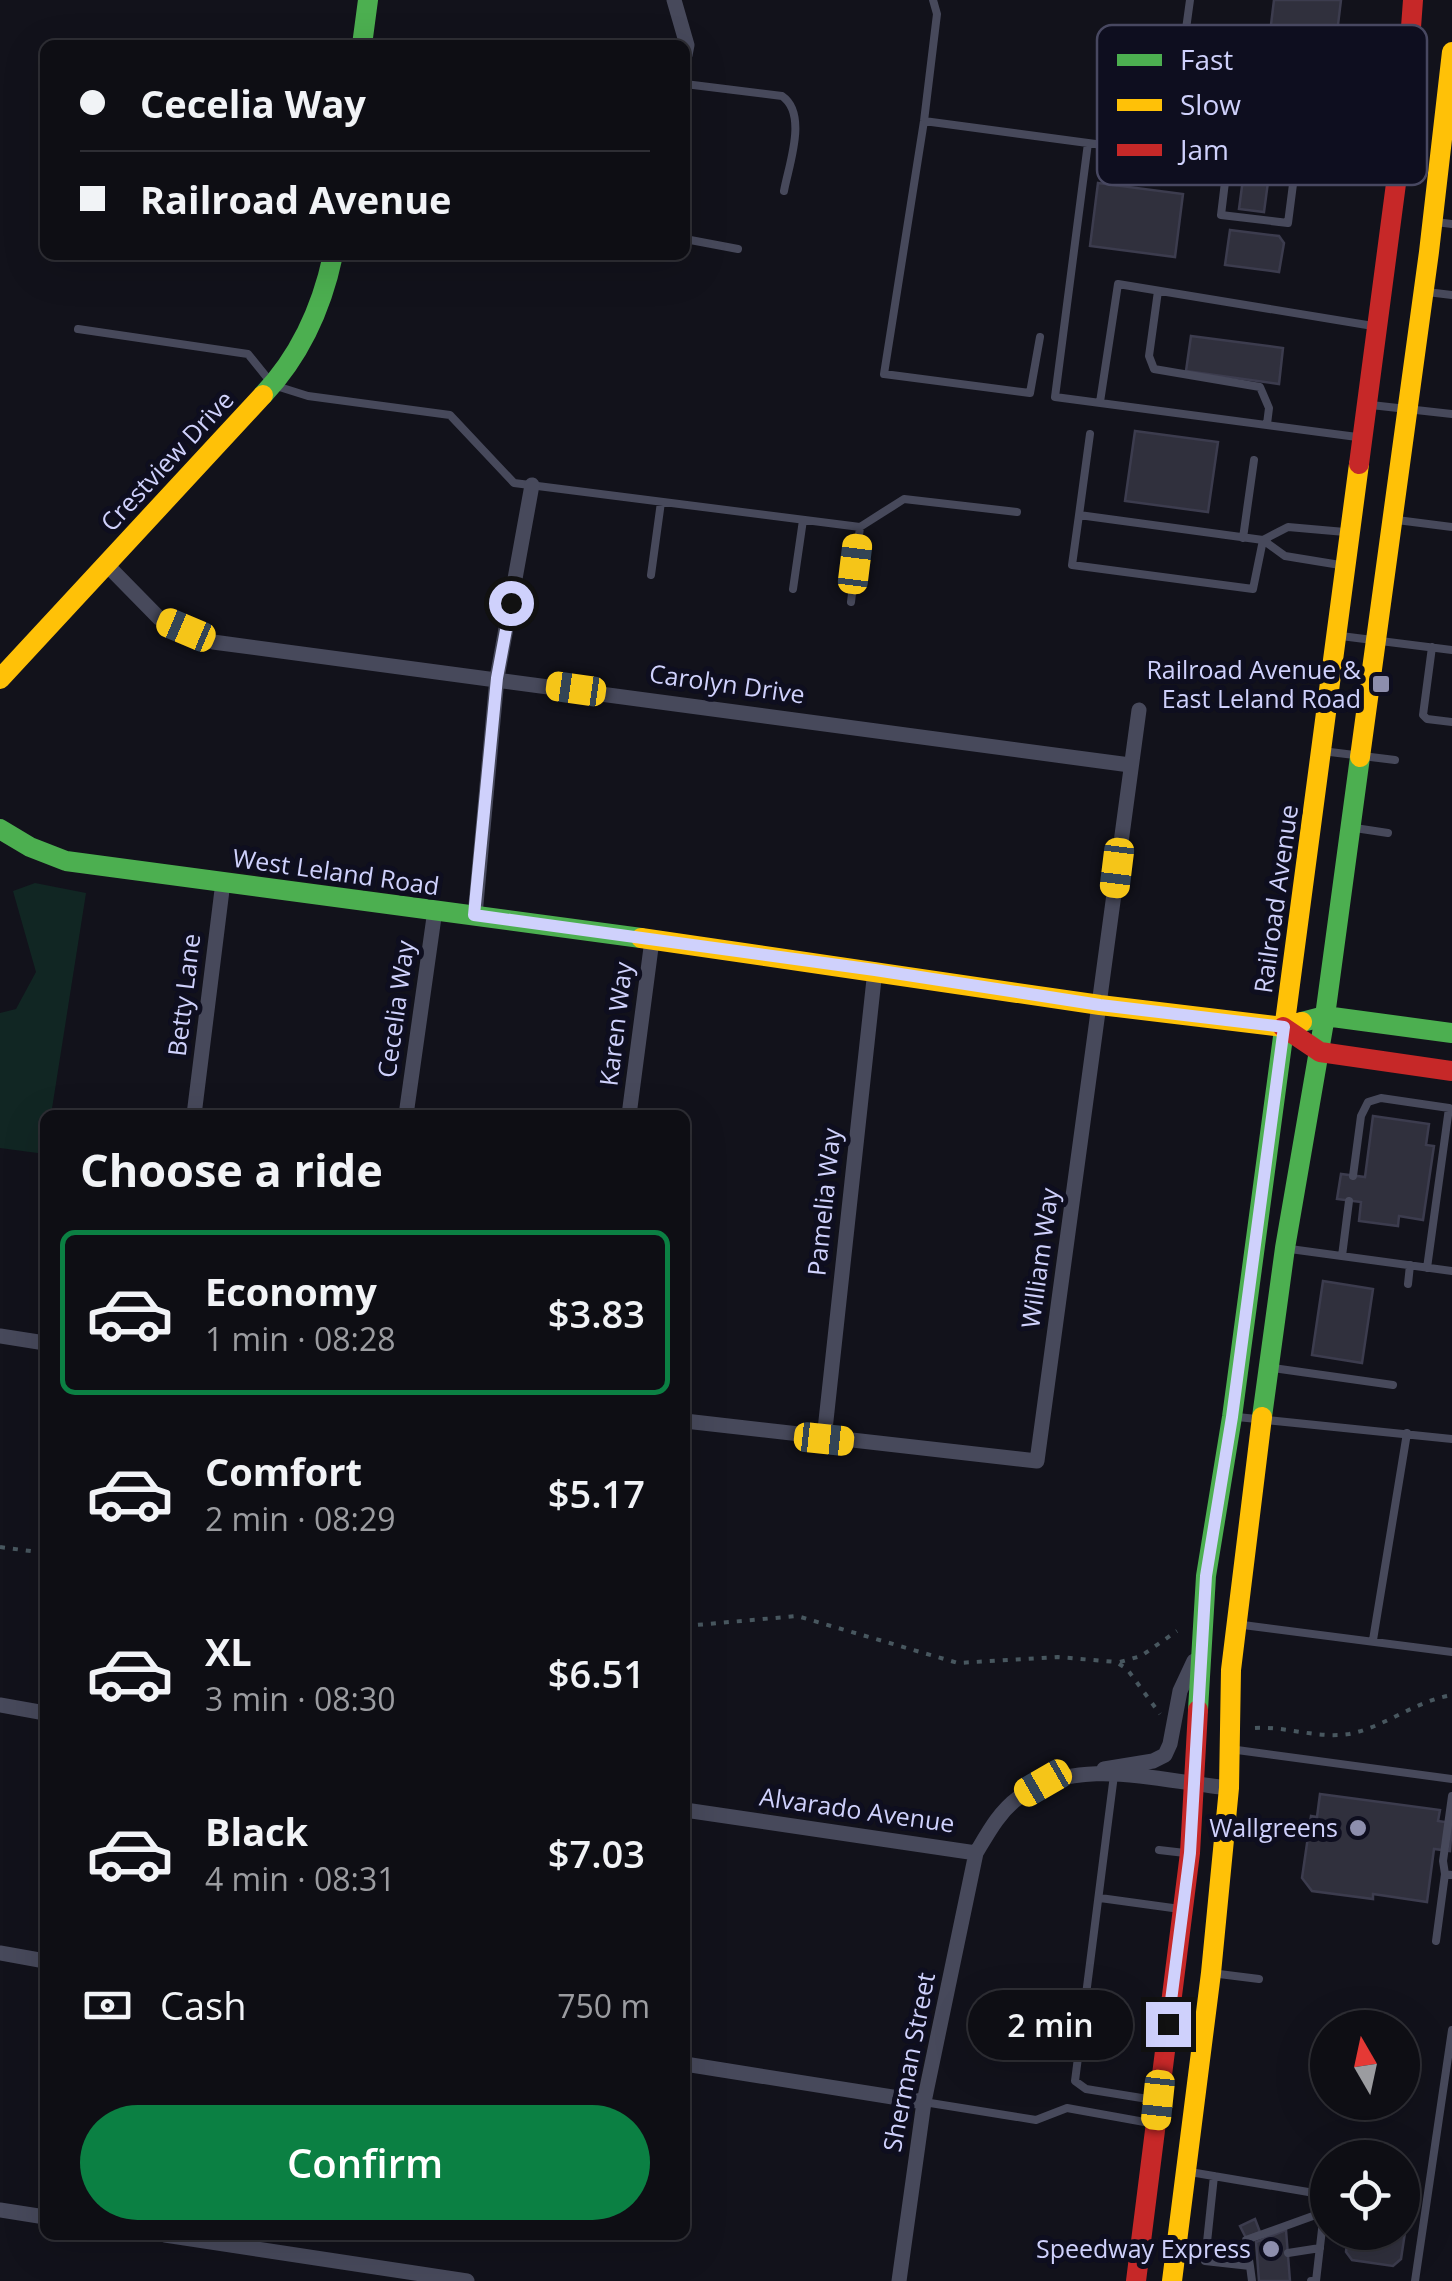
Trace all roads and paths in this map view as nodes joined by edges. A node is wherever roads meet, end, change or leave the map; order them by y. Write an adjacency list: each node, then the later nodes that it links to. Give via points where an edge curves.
1 (368, 0): 8 (main road)
2 (674, 0): 9 (street)
3 (933, 0): 12 (lane, via 937,14)
4 (1190, 0): 6 (lane)
5 (1413, 0): 7 (main road, Railroad Avenue)
6 (1187, 25)
7 (1411, 25)
8 (363, 40)
9 (686, 40)
10 (1452, 52): 13 (main road)
11 (690, 85): 21 (lane, via 789,101 796,121)
12 (924, 120): 14 (lane); 32 (lane, via 884,374 1030,393)
13 (1448, 124): 16 (main road)
14 (1088, 144): 15 (lane); 34 (lane, via 1055,397)
15 (1097, 145)
16 (1446, 162): 22 (main road)
17 (1225, 185): 18 (lane, via 1221,215 1288,223)
18 (1293, 185)
19 (1396, 185): 30 (main road, Railroad Avenue)
20 (1424, 185): 25 (main road)
21 (784, 190)
22 (1442, 222): 25 (main road)
23 (690, 240): 24 (lane)
24 (738, 249)
25 (1429, 252): 28 (main road)
26 (332, 260): 33 (main road, Crestview Drive, via 307,336)
27 (1158, 291): 30 (lane); 34 (lane, via 1118,284); 38 (lane, via 1149,356 1154,369 1260,387)
28 (1423, 291): 29 (lane); 36 (main road)
29 (1452, 295)
30 (1377, 326): 35 (main road, Railroad Avenue)
31 (78, 330): 33 (lane, via 248,354)
32 (1040, 337)
33 (272, 385): 42 (lane, via 450,415 514,483); 53 (main road, Crestview Drive)
34 (1100, 402): 38 (lane)
35 (1367, 404): 36 (lane); 40 (main road, Railroad Avenue)
36 (1407, 408): 37 (lane); 46 (main road)
37 (1452, 414)
38 (1267, 424): 40 (lane)
39 (1090, 434): 45 (lane)
40 (1362, 438): 50 (main road, Railroad Avenue)
41 (1254, 460): 51 (lane)
42 (532, 485): 43 (lane); 62 (street)
43 (662, 502): 47 (lane); 55 (lane)
44 (1017, 512): 48 (lane, via 904,500)
45 (1079, 516): 51 (lane); 52 (lane, via 1072,565 1253,589)
46 (1393, 519): 49 (lane); 59 (main road)
47 (803, 520): 48 (lane); 56 (lane)
48 (860, 526): 57 (lane)
49 (1452, 527)
50 (1350, 533): 52 (lane, via 1288,526); 54 (main road, Railroad Avenue)
51 (1243, 538): 52 (lane)
52 (1263, 540): 54 (lane, via 1285,556)
53 (106, 564): 62 (street, Carolyn Drive, via 159,618 213,642); 63 (main road, Crestview Drive)
54 (1346, 566): 58 (main road, Railroad Avenue)
55 (652, 574)
56 (793, 590)
57 (850, 602)
58 (1337, 635): 59 (lane); 66 (main road, Railroad Avenue)
59 (1376, 640): 60 (lane); 67 (main road)
60 (1432, 647): 61 (lane); 65 (lane, via 1422,711 1427,719)
61 (1452, 650)
62 (497, 678): 69 (street, Carolyn Drive); 75 (street)
63 (0, 679)
64 (1139, 710): 69 (street, William Way)
65 (1452, 722)
66 (1322, 750): 67 (lane); 80 (main road, Railroad Avenue)
67 (1360, 756): 68 (lane); 71 (main road)
68 (1395, 760)
69 (1130, 765): 78 (street, William Way)
70 (0, 828): 73 (main road, West Leland Road, via 66,862)
71 (1351, 828): 72 (lane); 79 (main road)
72 (1388, 833)
73 (222, 882): 74 (main road, West Leland Road); 84 (street, Betty Lane)
74 (436, 910): 75 (main road, West Leland Road); 85 (street, Cecelia Way)
75 (474, 915): 76 (main road, West Leland Road)
76 (652, 940): 77 (main road, West Leland Road); 86 (street, Karen Way)
77 (875, 970): 78 (main road, West Leland Road); 103 (street, Pamelia Way)
78 (1100, 1005): 80 (main road, West Leland Road); 103 (street, William Way, via 1037,1462)
79 (1326, 1016): 80 (main road, West Leland Road); 81 (main road); 82 (main road)
80 (1284, 1027): 82 (main road); 99 (main road, Railroad Avenue)
81 (1452, 1033)
82 (1320, 1052): 83 (main road); 89 (main road)
83 (1452, 1070)
84 (195, 1110)
85 (407, 1110)
86 (630, 1110)
87 (1353, 1176): 92 (lane, via 1368,1102 1449,1108)
88 (1349, 1201): 90 (lane)
89 (1286, 1248): 90 (lane); 97 (main road)
90 (1342, 1256): 91 (lane)
91 (1410, 1265): 92 (lane); 94 (lane)
92 (1427, 1268): 93 (lane)
93 (1452, 1271)
94 (1408, 1284)
95 (0, 1336): 96 (street)
96 (40, 1341)
97 (1269, 1368): 98 (lane); 100 (main road)
98 (1393, 1385)
99 (1232, 1417): 100 (lane); 111 (main road, Railroad Avenue)
100 (1261, 1419): 102 (lane); 107 (main road)
101 (690, 1422): 103 (street, William Way)
102 (1407, 1434): 104 (lane); 110 (lane)
103 (824, 1439)
104 (1452, 1439)
105 (0, 1547): 106 (path)
106 (40, 1551)
107 (1234, 1624): 110 (lane); 118 (main road)
108 (690, 1626): 113 (path, via 797,1616 958,1663 1045,1657)
109 (1177, 1631): 113 (path, via 1133,1660)
110 (1373, 1640): 112 (lane)
111 (1202, 1643): 117 (street, via 1180,1691); 119 (main road, Railroad Avenue)
112 (1452, 1652)
113 (1116, 1662): 117 (path, via 1164,1721 1163,1732)
114 (1452, 1695): 118 (path, via 1354,1733 1255,1727)
115 (0, 1705): 116 (street)
116 (40, 1712)
117 (1172, 1734): 120 (street, via 1164,1755 1153,1761)
118 (1230, 1742): 119 (lane); 122 (lane); 124 (main road)
119 (1197, 1746): 123 (main road, Railroad Avenue)
120 (1083, 1774): 121 (street, Alvarado Avenue); 128 (street, Alvarado Avenue, via 1043,1783 1016,1798)
121 (1114, 1775): 123 (street, Alvarado Avenue); 131 (lane)
122 (1452, 1779)
123 (1194, 1785): 124 (street, Alvarado Avenue); 129 (main road, Railroad Avenue)
124 (1229, 1788): 136 (main road)
125 (1452, 1796): 130 (lane, via 1442,1861)
126 (690, 1811): 128 (street, Alvarado Avenue)
127 (1160, 1850): 129 (lane)
128 (976, 1853): 141 (street, Sherman Street)
129 (1190, 1853): 132 (main road, Railroad Avenue)
130 (1449, 1874): 133 (lane)
131 (1100, 1898): 132 (lane); 140 (lane, via 1075,2081 1086,2089)
132 (1183, 1909): 140 (main road, Railroad Avenue)
133 (1436, 1941)
134 (0, 1953): 135 (street)
135 (40, 1959)
136 (1211, 1973): 137 (lane); 143 (main road)
137 (1259, 1979)
138 (1452, 2030): 160 (lane)
139 (690, 2065): 141 (street)
140 (1158, 2100): 142 (main road, Railroad Avenue)
141 (924, 2102): 142 (lane, via 1036,2120 1067,2108); 155 (street, Sherman Street)
142 (1156, 2124): 156 (main road, Railroad Avenue)
143 (1186, 2171): 144 (lane); 157 (main road)
144 (1214, 2176): 145 (lane); 153 (lane, via 1206,2261)
145 (1310, 2192)
146 (0, 2210): 147 (street)
147 (40, 2216)
148 (1310, 2217): 153 (lane, via 1246,2240)
149 (199, 2240): 154 (street)
150 (1310, 2250): 152 (lane)
151 (1320, 2250): 159 (lane)
152 (1288, 2253)
153 (1252, 2261): 158 (lane)
154 (468, 2281)
155 (898, 2281)
156 (1136, 2281)
157 (1172, 2281)
158 (1252, 2281)
159 (1311, 2281)
160 (1415, 2281)

